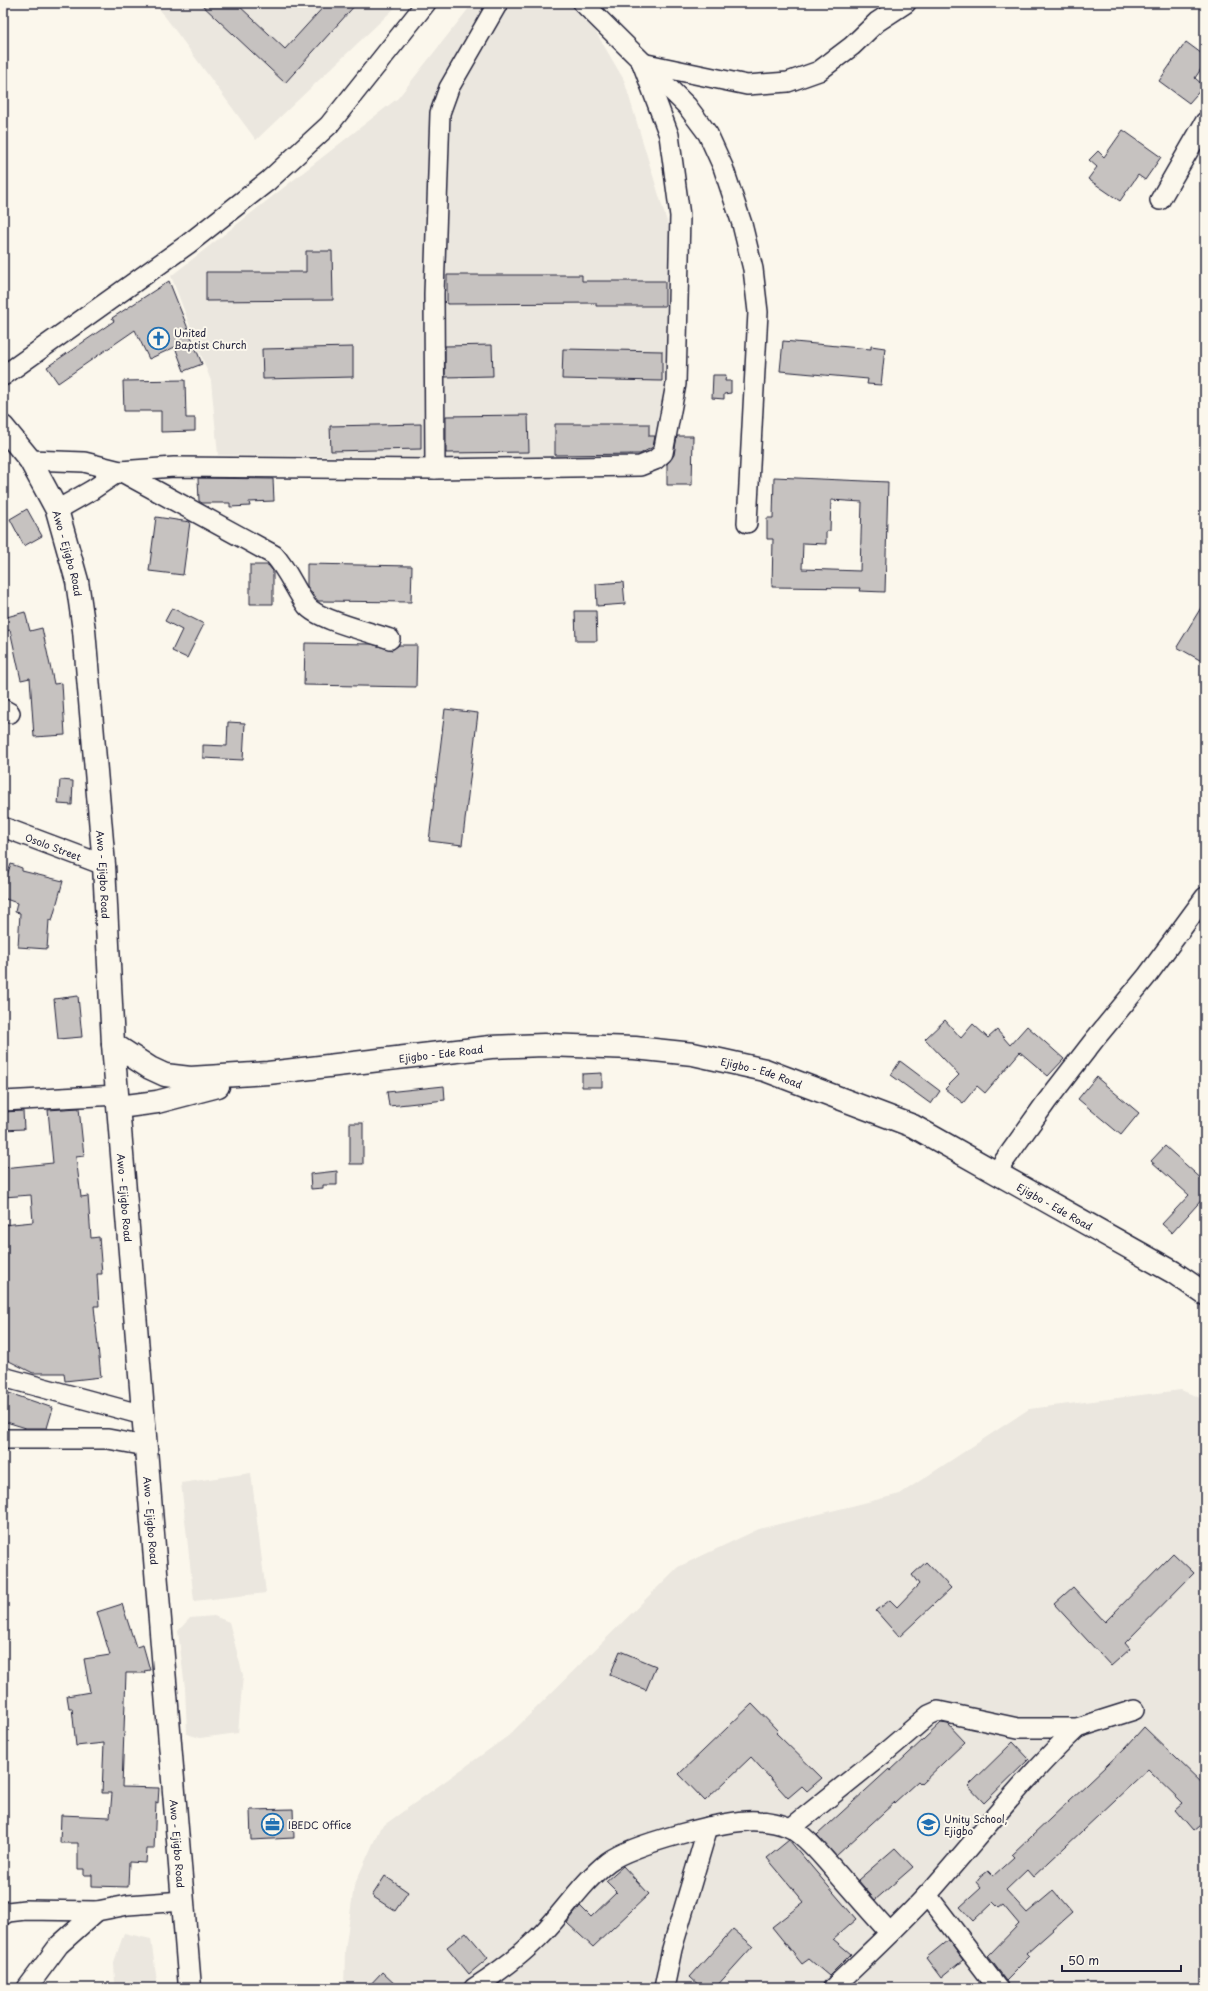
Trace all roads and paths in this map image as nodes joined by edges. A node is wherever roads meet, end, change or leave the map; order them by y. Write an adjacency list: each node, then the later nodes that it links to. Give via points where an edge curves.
1 (426, 3): 8 (street, via 329,125 268,181 188,244)
2 (498, 3): 11 (street, via 449,88 440,113 434,294)
3 (583, 3): 5 (street)
4 (906, 3): 5 (street, via 877,22 852,46 819,71 788,82 747,84)
5 (642, 63): 11 (street, via 669,135 680,216 676,384 663,453 655,460 640,466); 14 (street, via 687,106 708,134 723,166 751,262 758,312)
6 (1205, 122): 7 (street)
7 (1160, 200)
8 (3, 376)
9 (3, 427): 10 (main road, Awo - Ejigbo Road)
10 (30, 460): 12 (street, via 84,462); 13 (main road, Awo - Ejigbo Road)
11 (435, 469): 12 (street, via 174,467)
12 (120, 471): 13 (street); 15 (street, via 274,555 283,565 308,607 318,615)
13 (57, 510): 17 (main road, Awo - Ejigbo Road, via 77,582 82,616)
14 (747, 523)
15 (390, 638)
16 (3, 827): 17 (street, Osolo Street)
17 (104, 865): 19 (main road, Awo - Ejigbo Road)
18 (1205, 897): 23 (street, via 1147,976 1047,1101)
19 (113, 1044): 20 (main road, Ejigbo - Ede Road, via 150,1068 170,1076 190,1078); 22 (main road, Awo - Ejigbo Road)
20 (268, 1073): 22 (main road, Ejigbo - Ede Road, via 157,1102); 23 (main road, Ejigbo - Ede Road, via 491,1047 592,1046 693,1054 765,1070 913,1126)
21 (3, 1101): 22 (street)
22 (118, 1101): 26 (main road, Awo - Ejigbo Road)
23 (997, 1172): 24 (main road, Ejigbo - Ede Road, via 1173,1272)
24 (1205, 1294)
25 (3, 1377): 26 (street)
26 (143, 1415): 28 (main road, Awo - Ejigbo Road)
27 (3, 1439): 28 (street, via 108,1439)
28 (146, 1446): 34 (main road, Awo - Ejigbo Road)
29 (1134, 1710): 30 (street)
30 (1078, 1728): 32 (street, via 1018,1728 938,1711 929,1715); 33 (street, via 1025,1781)
31 (708, 1828): 32 (street, via 733,1822 758,1821); 40 (street, via 628,1851 610,1861 579,1889 539,1937 508,1965); 41 (street, via 672,1949)
32 (791, 1828): 37 (street, via 813,1846)
33 (927, 1895): 37 (street); 43 (street)
34 (183, 1900): 35 (street, via 128,1905); 39 (main road, Awo - Ejigbo Road)
35 (97, 1911): 36 (street, via 25,1910); 38 (street, via 59,1946)
36 (3, 1915)
37 (890, 1933): 42 (street)
38 (27, 1988)
39 (190, 1988)
40 (474, 1988)
41 (664, 1988)
42 (833, 1988)
43 (998, 1988)

